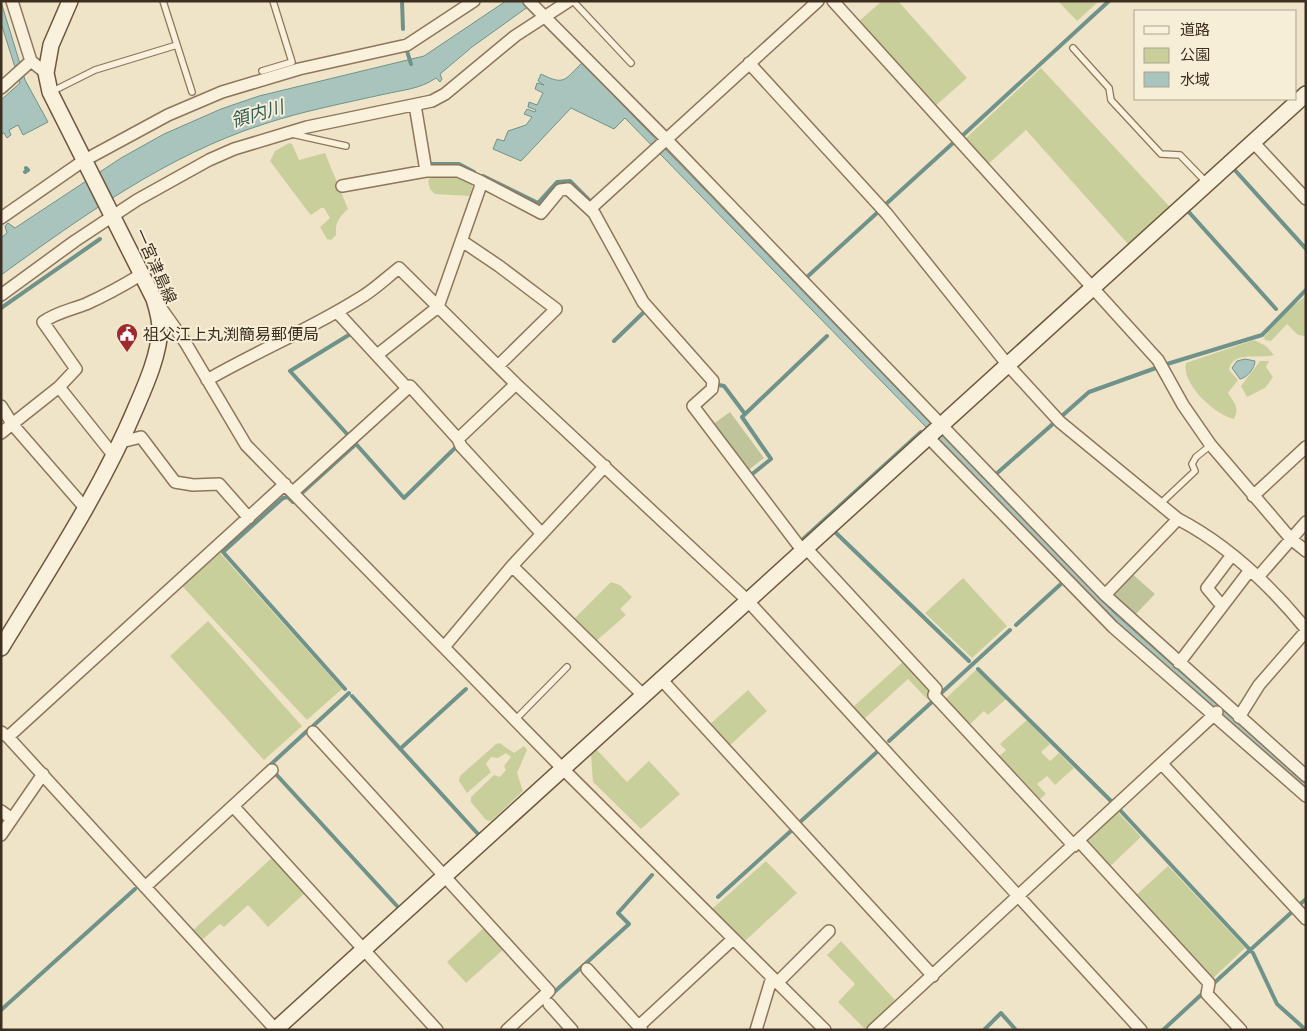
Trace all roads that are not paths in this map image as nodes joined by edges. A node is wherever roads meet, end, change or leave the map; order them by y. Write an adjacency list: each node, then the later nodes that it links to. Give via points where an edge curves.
1 (12, 1): 15 (street)
2 (70, 1): 17 (street, 一宮津島線, via 51,45)
3 (164, 1): 11 (lane)
4 (273, 1): 16 (lane, via 292,62)
5 (474, 1): 27 (street, via 407,45 340,58 222,92 168,116)
6 (529, 1): 10 (street)
7 (571, 1): 10 (street); 13 (lane)
8 (818, 1): 14 (street)
9 (833, 1): 38 (street)
10 (544, 16): 22 (street, via 445,94); 25 (street)
11 (177, 45): 19 (lane, via 96,70); 20 (lane)
12 (1073, 48): 30 (lane, via 1109,88 1111,100 1161,154 1180,155)
13 (631, 63)
14 (749, 64): 25 (street); 44 (street, via 887,214)
15 (24, 68): 17 (street); 18 (street)
16 (262, 71)
17 (46, 73): 19 (street, 一宮津島線)
18 (1, 88)
19 (50, 92): 27 (street, 一宮津島線)
20 (192, 92)
21 (1306, 94): 24 (street)
22 (415, 105): 23 (street); 28 (street)
23 (287, 133): 26 (lane); 34 (street, via 209,160)
24 (1253, 142): 30 (street); 32 (street)
25 (660, 144): 33 (street); 52 (street)
26 (346, 146)
27 (84, 161): 34 (street, 一宮津島線); 35 (street)
28 (426, 171): 29 (street, via 458,171); 31 (street)
29 (482, 182): 33 (street, via 541,213 560,190 568,189); 36 (street)
30 (1207, 183): 38 (street)
31 (342, 186)
32 (1306, 199)
33 (590, 209): 69 (street, via 643,302 713,381 712,389 693,406)
34 (113, 216): 37 (street, 一宮津島線); 39 (street)
35 (1, 218)
36 (462, 241): 41 (street); 45 (street, via 556,309)
37 (142, 274): 40 (street, 一宮津島線); 48 (street, via 107,295 57,312 42,322 76,369)
38 (1092, 287): 44 (street); 56 (street, via 1162,365 1183,405)
39 (1, 295)
40 (154, 299): 46 (street); 55 (street, 一宮津島線, via 159,315 157,346)
41 (438, 307): 42 (street, via 400,268); 43 (street); 45 (street)
42 (338, 312): 43 (street); 46 (street)
43 (378, 355): 49 (street)
44 (1007, 364): 52 (street); 62 (street, via 1058,420)
45 (498, 366): 47 (street)
46 (207, 380): 60 (street, via 246,445)
47 (516, 384): 54 (street); 59 (street)
48 (59, 387): 51 (street); 58 (street)
49 (407, 388): 54 (street, via 410,386); 60 (street)
50 (1, 406): 51 (street)
51 (13, 425): 53 (street); 63 (street)
52 (934, 430): 69 (street); 74 (street); 84 (street, via 1113,627)
53 (1, 433)
54 (458, 440): 67 (street)
55 (122, 442): 58 (street, 一宮津島線); 64 (street, via 141,437 175,482 219,484)
56 (1211, 445): 61 (street); 62 (lane, via 1196,457 1192,464 1193,475)
57 (1306, 447): 61 (street)
58 (114, 456): 63 (street, 一宮津島線)
59 (606, 466): 67 (street); 75 (street)
60 (289, 488): 64 (street); 78 (street)
61 (1253, 496): 68 (street)
62 (1160, 504): 65 (street)
63 (86, 508): 79 (street, 一宮津島線)
64 (248, 518): 88 (street)
65 (1178, 519): 71 (street, via 1207,534); 74 (street)
66 (1306, 522): 68 (street)
67 (542, 534): 72 (street)
68 (1291, 539): 70 (street); 73 (street)
69 (804, 548): 75 (street); 99 (street, via 936,689 934,695)
70 (1306, 551)
71 (1232, 555): 73 (street); 76 (street, via 1207,588)
72 (512, 566): 78 (street); 83 (street)
73 (1254, 574): 76 (street); 77 (street, via 1279,596)
74 (1105, 595): 80 (street)
75 (747, 600): 82 (street); 102 (street)
76 (1222, 606): 80 (street)
77 (1306, 630): 85 (street, via 1259,685)
78 (444, 647): 86 (street)
79 (1, 648)
80 (1179, 663): 84 (street)
81 (567, 667): 86 (lane)
82 (660, 678): 83 (street); 108 (street)
83 (643, 694): 90 (street)
84 (1219, 711): 85 (street); 89 (street); 94 (street)
85 (1239, 718): 93 (street)
86 (515, 720): 90 (street)
87 (313, 732): 100 (street)
88 (5, 734): 92 (street)
89 (1162, 764): 99 (street); 103 (street)
90 (562, 768): 100 (street); 105 (street)
91 (272, 770): 95 (street)
92 (43, 774): 97 (street); 101 (street)
93 (1306, 776)
94 (1306, 796)
95 (233, 806): 101 (street); 106 (street)
96 (1, 811): 97 (street)
97 (12, 819): 98 (street)
98 (1, 835)
99 (1076, 844): 102 (street); 120 (street, via 1209,983 1207,994)
100 (445, 876): 106 (street); 114 (street, via 549,991)
101 (146, 887): 112 (street)
102 (1019, 897): 108 (street); 119 (street)
103 (1306, 919)
104 (829, 931): 109 (street)
105 (733, 939): 109 (street); 111 (street)
106 (364, 950): 112 (street); 113 (street)
107 (587, 969): 111 (street)
108 (933, 976): 118 (street)
109 (774, 980): 116 (street); 117 (street)
110 (549, 1004): 115 (street)
111 (641, 1028)
112 (276, 1030)
113 (437, 1030)
114 (507, 1030)
115 (572, 1030)
116 (756, 1030)
117 (825, 1030)
118 (874, 1030)
119 (1141, 1030)
120 (1241, 1030)

